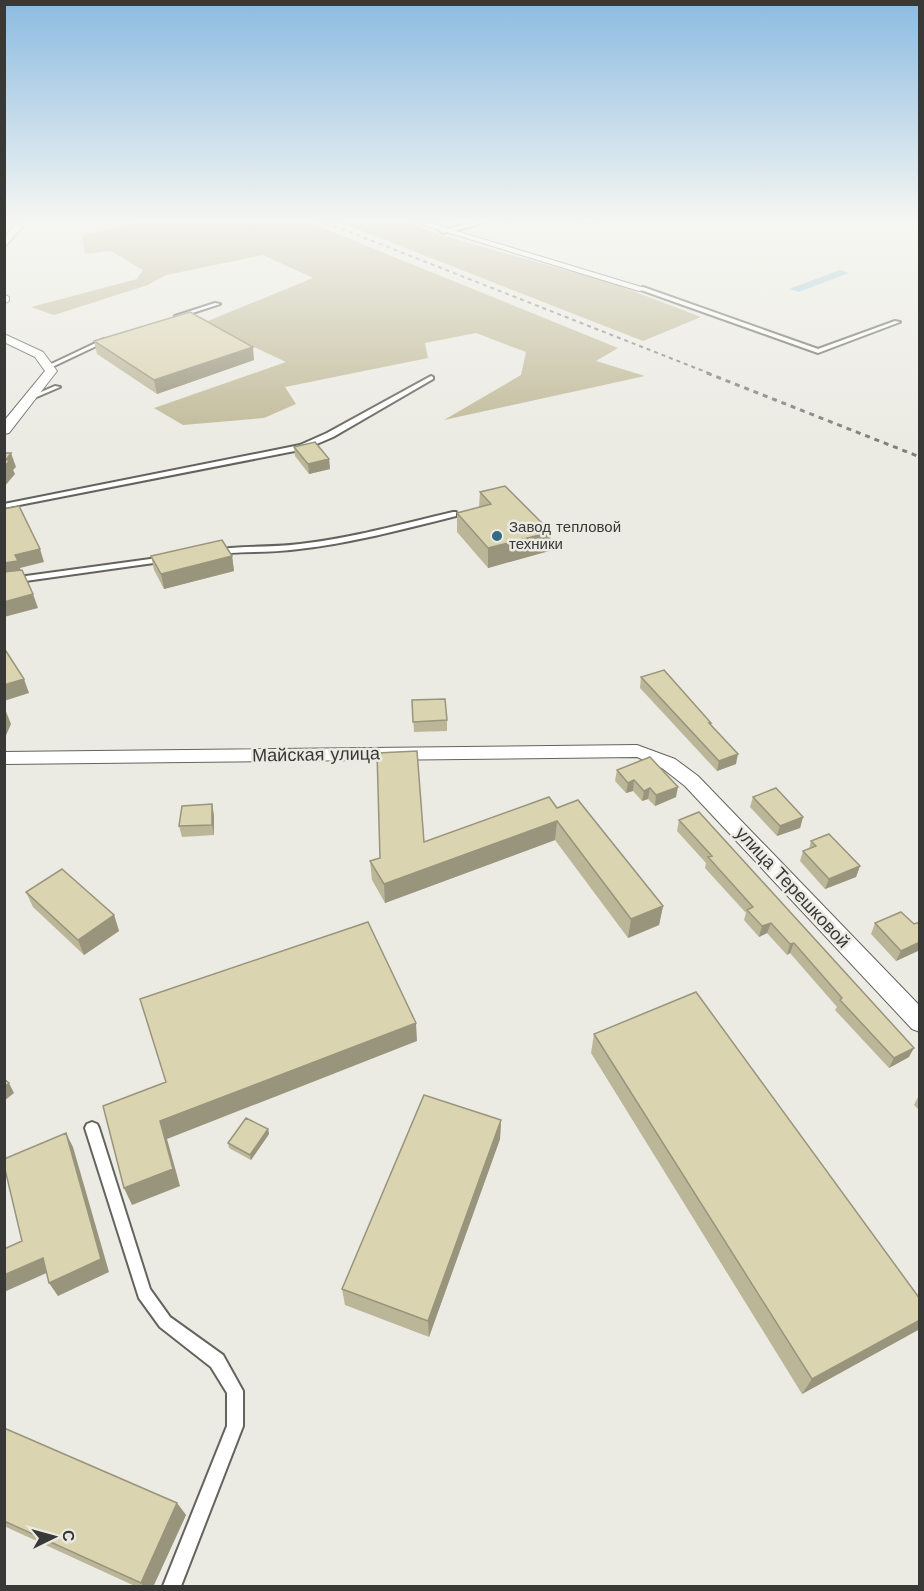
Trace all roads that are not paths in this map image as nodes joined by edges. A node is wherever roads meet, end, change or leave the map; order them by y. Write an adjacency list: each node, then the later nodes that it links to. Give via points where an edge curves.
1 (658, 294): 4 (lane, via 818,351)
2 (218, 303): 3 (lane)
3 (174, 318)
4 (897, 322)
5 (119, 335): 7 (lane)
6 (4, 337): 7 (street, via 42,357)
7 (50, 366): 10 (street, via 51,371)
8 (431, 378): 12 (lane, via 302,447)
9 (57, 387): 10 (lane)
10 (30, 398): 11 (street)
11 (4, 430)
12 (4, 506)
13 (453, 514): 14 (lane, via 380,534 332,542)
14 (207, 553)
15 (172, 558): 16 (lane)
16 (4, 582)
17 (662, 757): 18 (street, Майская улица, via 638,751); 19 (street, улица Терешковой, via 708,797)
18 (4, 758)
19 (920, 1022)
20 (92, 1128): 21 (lane, via 144,1293 165,1322 217,1360 235,1391 235,1426)
21 (172, 1587)

